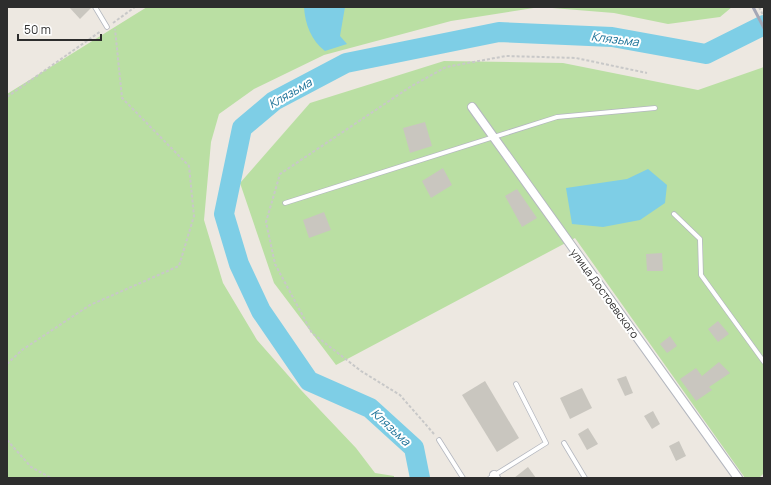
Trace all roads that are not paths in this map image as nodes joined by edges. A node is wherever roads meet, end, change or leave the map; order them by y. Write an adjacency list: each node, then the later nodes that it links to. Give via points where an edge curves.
1 (95, 7): 2 (lane)
2 (106, 27)
3 (472, 107): 5 (street, улица Достоевского)
4 (656, 108): 5 (lane, via 556,117)
5 (492, 136): 6 (lane); 15 (street, улица Достоевского)
6 (285, 203)
7 (674, 214): 8 (lane, via 700,239 701,275)
8 (764, 362)
9 (516, 384): 12 (lane, via 546,443)
10 (439, 440): 13 (lane)
11 (564, 443): 14 (lane)
12 (493, 477)
13 (463, 478)
14 (584, 478)
15 (738, 478)

